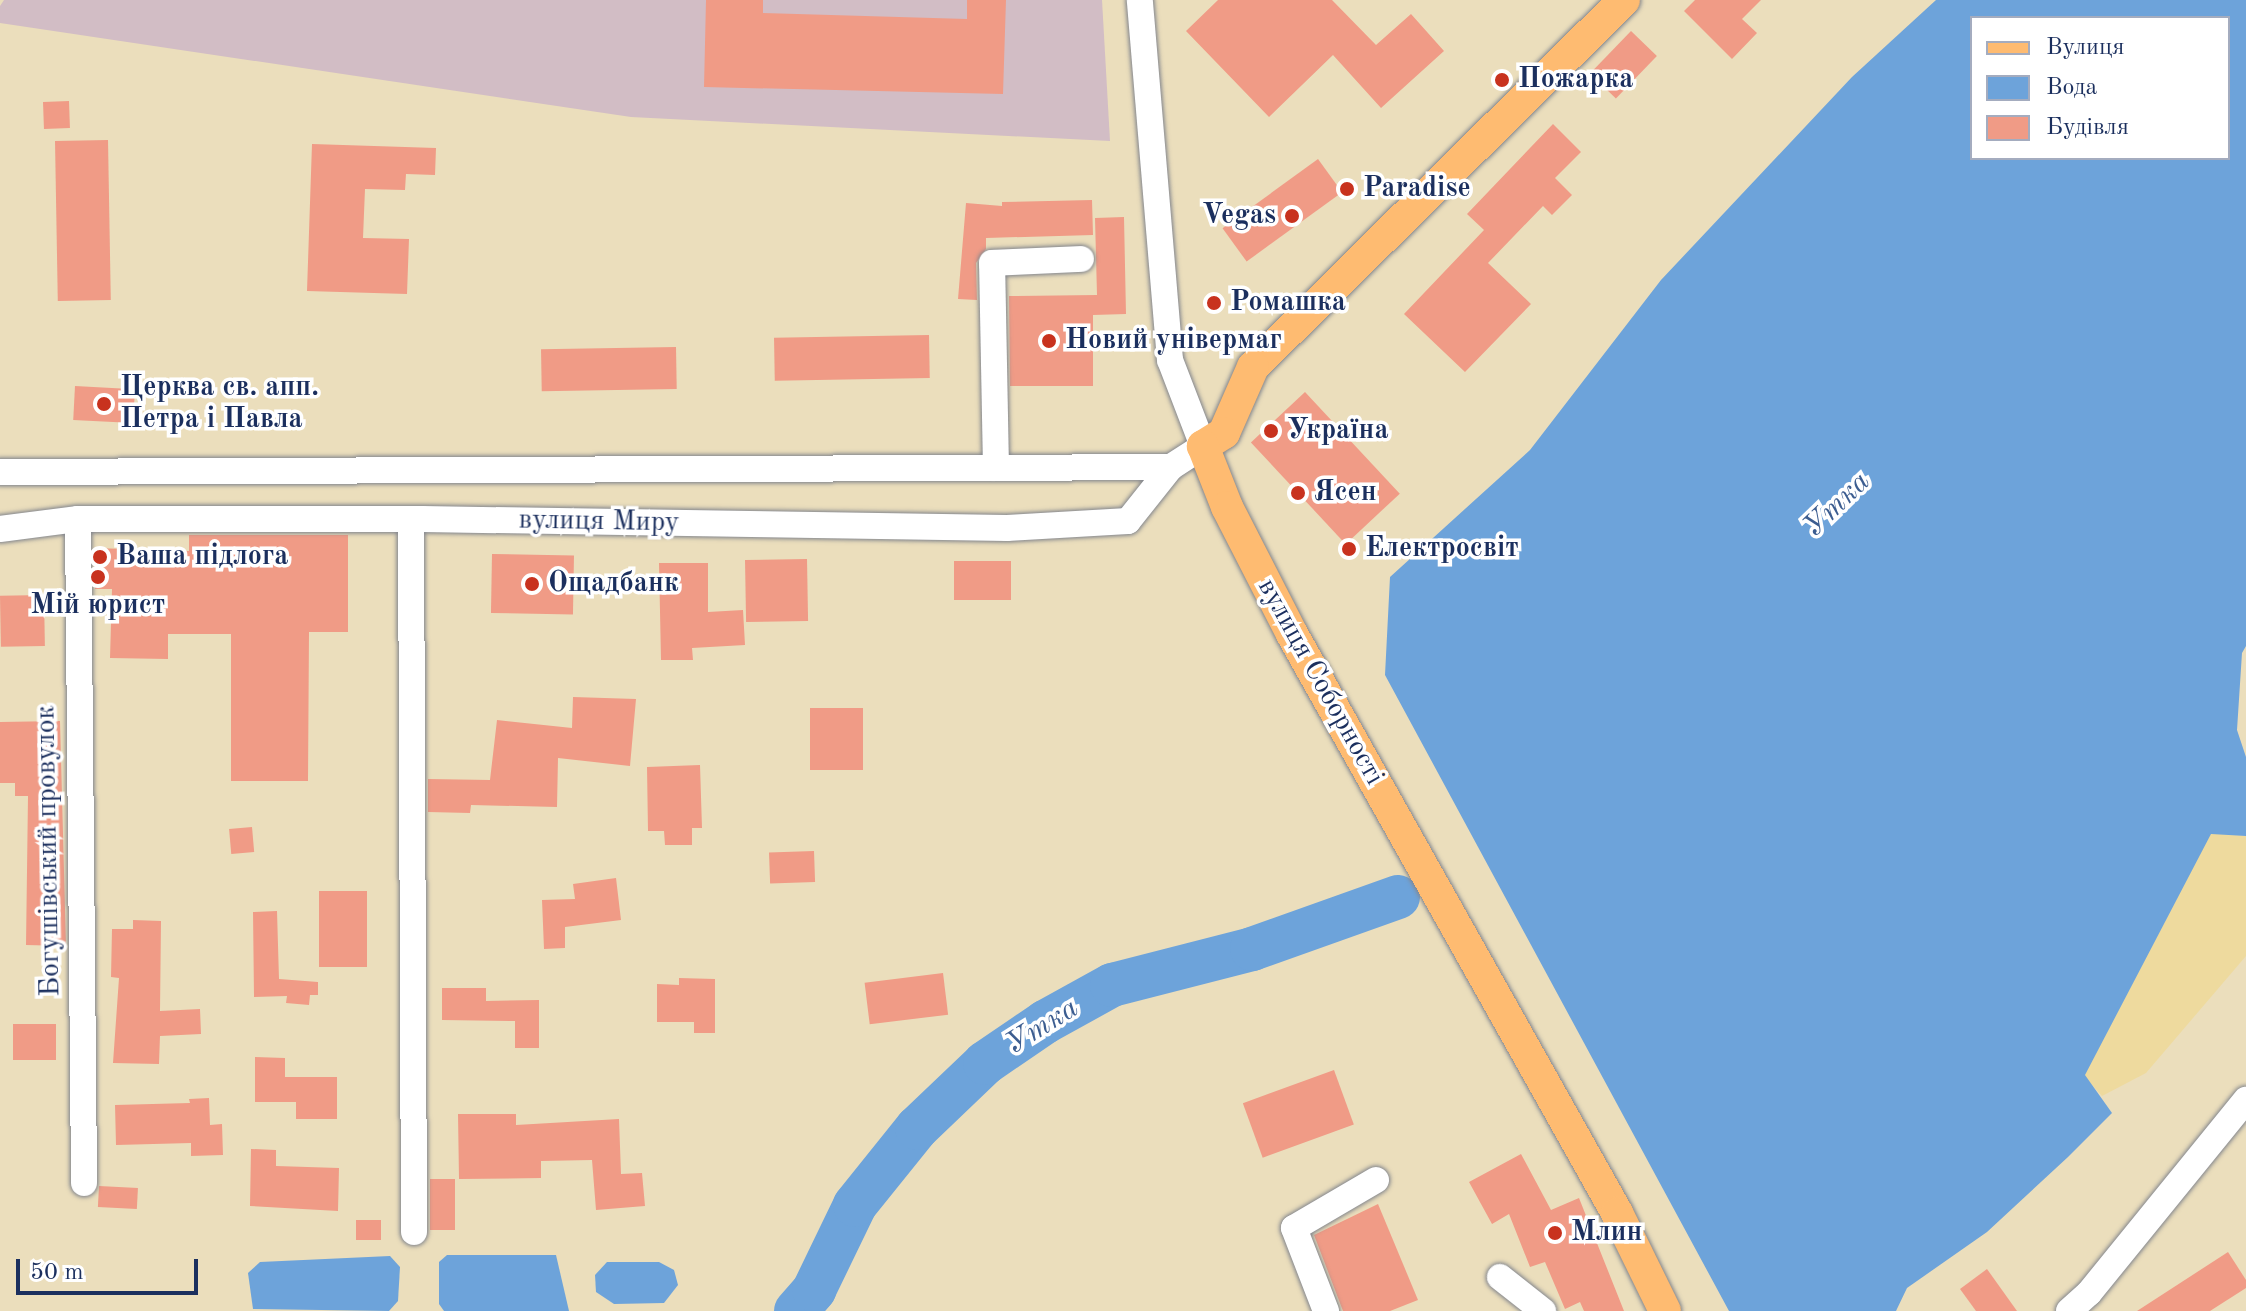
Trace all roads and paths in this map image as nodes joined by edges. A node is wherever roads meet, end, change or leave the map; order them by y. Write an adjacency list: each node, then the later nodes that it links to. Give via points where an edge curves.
1 (1140, 0): 4 (street, вулиця Соборності, via 1170,360)
2 (1624, 0): 4 (main road, вулиця Миру, via 1253,367 1224,433)
3 (1081, 259): 6 (street, via 992,263)
4 (1203, 446): 5 (street, вулиця Миру); 18 (main road, вулиця Соборності, via 1227,507 1292,634 1609,1199)
5 (1171, 467): 6 (street, вулиця Миру); 9 (street, вулиця Миру, via 1128,521 1007,528)
6 (996, 468): 7 (street, вулиця Миру)
7 (0, 472)
8 (78, 519): 9 (street, вулиця Миру); 10 (street, вулиця Миру); 13 (street, Богушівський провулок)
9 (411, 519): 14 (street)
10 (0, 529)
11 (2246, 1100): 19 (street)
12 (1376, 1180): 16 (street, via 1294,1228)
13 (84, 1183)
14 (414, 1232)
15 (1500, 1277): 17 (street)
16 (1326, 1311)
17 (1543, 1311)
18 (1665, 1311)
19 (2069, 1311)

